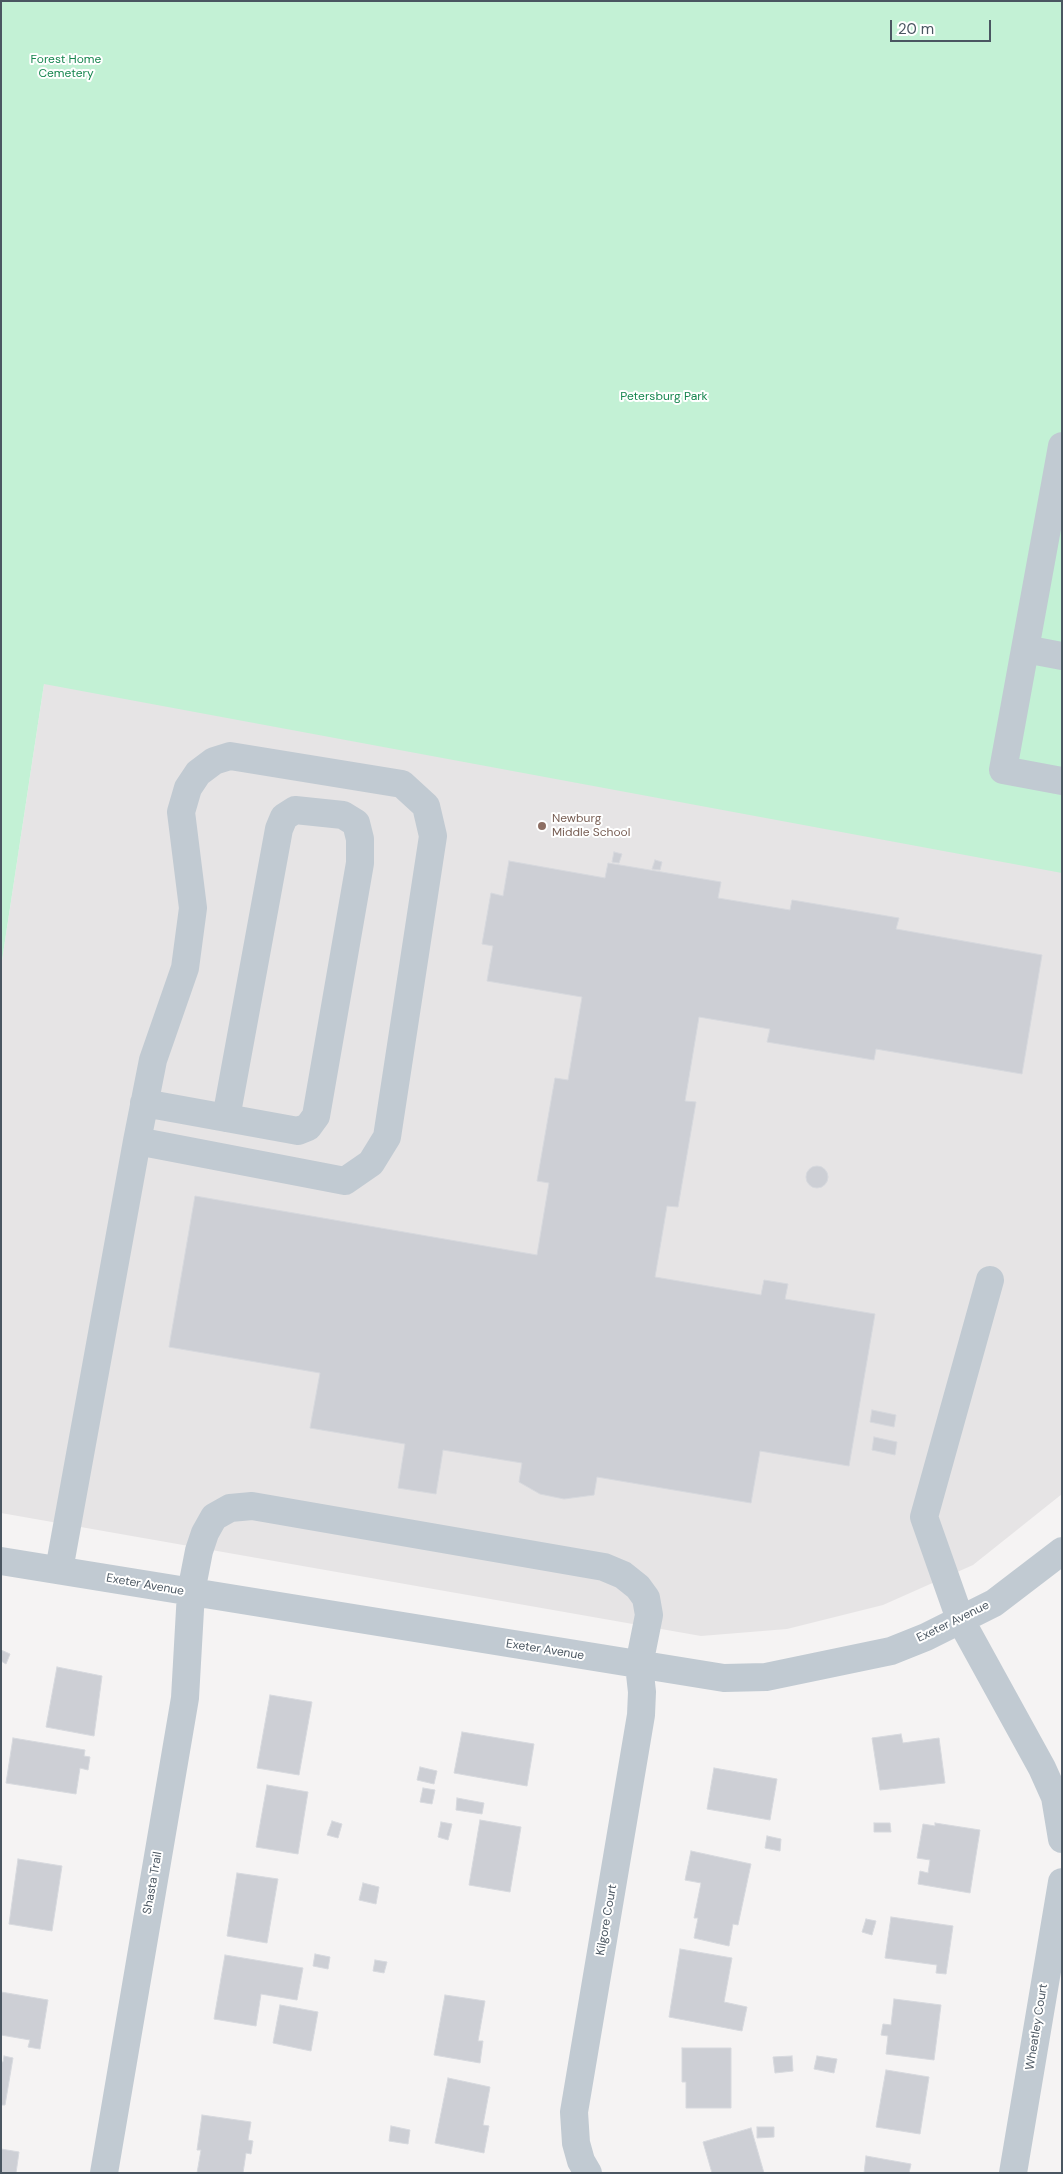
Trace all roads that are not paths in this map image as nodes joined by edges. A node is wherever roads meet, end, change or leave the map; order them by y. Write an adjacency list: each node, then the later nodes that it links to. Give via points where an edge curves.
1 (1062, 446): 2 (street)
2 (1053, 540): 3 (street)
3 (1025, 650): 4 (street); 5 (street, via 1003,770)
4 (1062, 656)
5 (1062, 781)
6 (144, 1103): 7 (street); 8 (street); 8 (street, via 153,1060 185,968 193,908 181,812 188,788 198,773 214,761 230,756 402,784 426,806 433,836 388,1137 371,1164 345,1181)
7 (226, 1118): 7 (street, via 298,1131 308,1127 316,1116 360,863 356,823 343,815 295,810 284,817 279,829)
8 (137, 1141): 12 (street)
9 (990, 1280): 14 (street, via 924,1517)
10 (1062, 1551): 14 (street, Exeter Avenue, via 994,1603)
11 (1, 1561): 12 (street, Exeter Avenue)
12 (59, 1570): 13 (street, Exeter Avenue)
13 (191, 1592): 15 (street, Exeter Avenue); 15 (street, Shasta Trail, via 199,1551 214,1518 230,1508 252,1506 604,1567 638,1587 646,1598 649,1615); 18 (street, Shasta Trail, via 185,1698)
14 (960, 1619): 15 (street, Exeter Avenue, via 891,1651 766,1677 724,1678); 16 (street, via 1042,1768 1054,1797)
15 (638, 1665): 19 (street, Kilgore Court, via 641,1715 574,2112 576,2143)
16 (1062, 1839)
17 (1062, 1882): 20 (street, Wheatley Court)
18 (104, 2173)
19 (588, 2173)
20 (1013, 2173)

